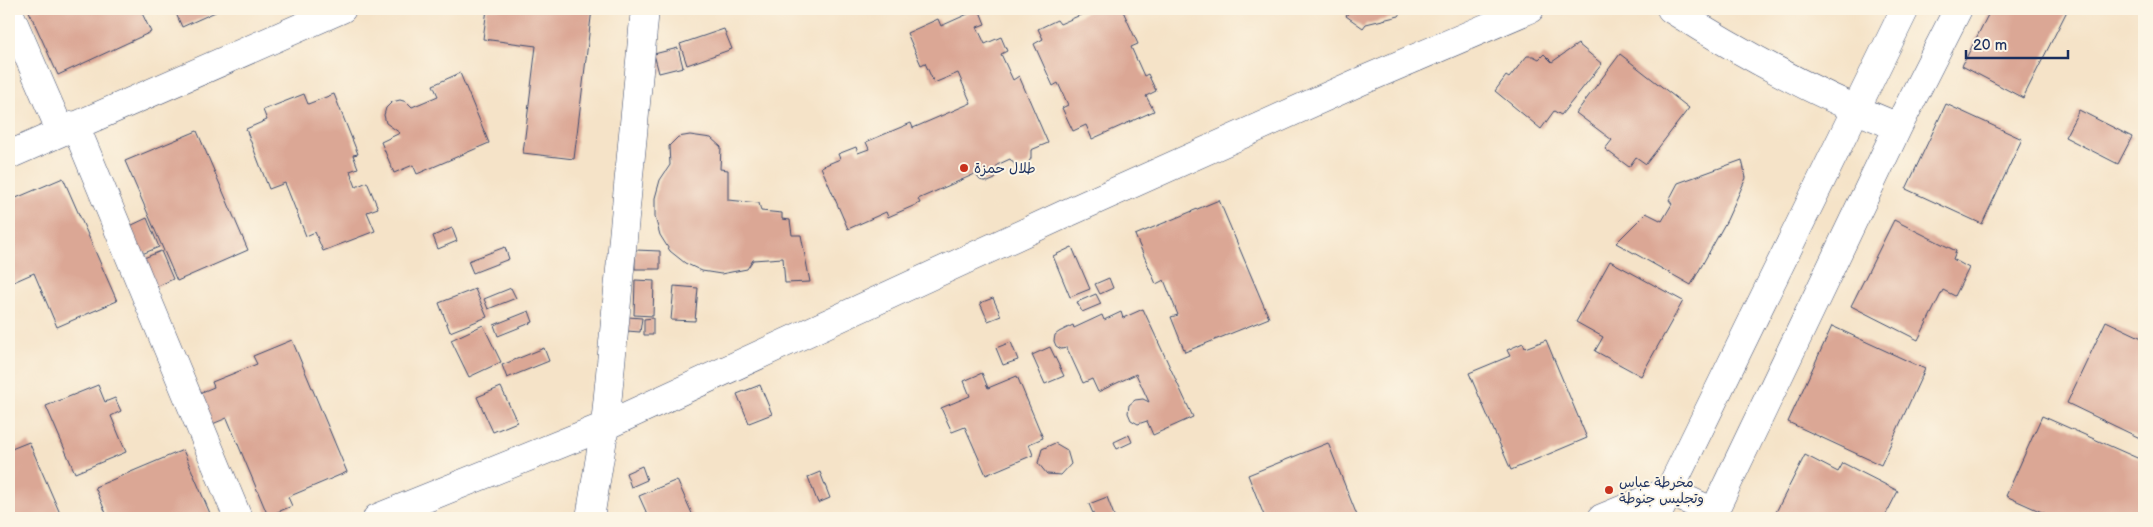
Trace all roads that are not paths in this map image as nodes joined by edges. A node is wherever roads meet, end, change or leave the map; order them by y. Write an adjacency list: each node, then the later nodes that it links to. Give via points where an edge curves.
1 (342, 9): 10 (street)
2 (645, 9): 12 (street)
3 (1530, 9): 12 (street, via 1083,206)
4 (1671, 9): 8 (street, via 1726,44)
5 (1905, 9): 8 (street)
6 (1958, 9): 9 (street)
7 (9, 12): 10 (street)
8 (1857, 110): 9 (street); 13 (street)
9 (1898, 127): 14 (street)
10 (68, 128): 11 (street); 15 (street)
11 (9, 155)
12 (605, 426): 16 (street); 17 (street)
13 (1668, 491): 14 (street); 18 (street); 19 (street)
14 (1712, 515)
15 (238, 518)
16 (377, 518)
17 (590, 518)
18 (1602, 518)
19 (1656, 518)

